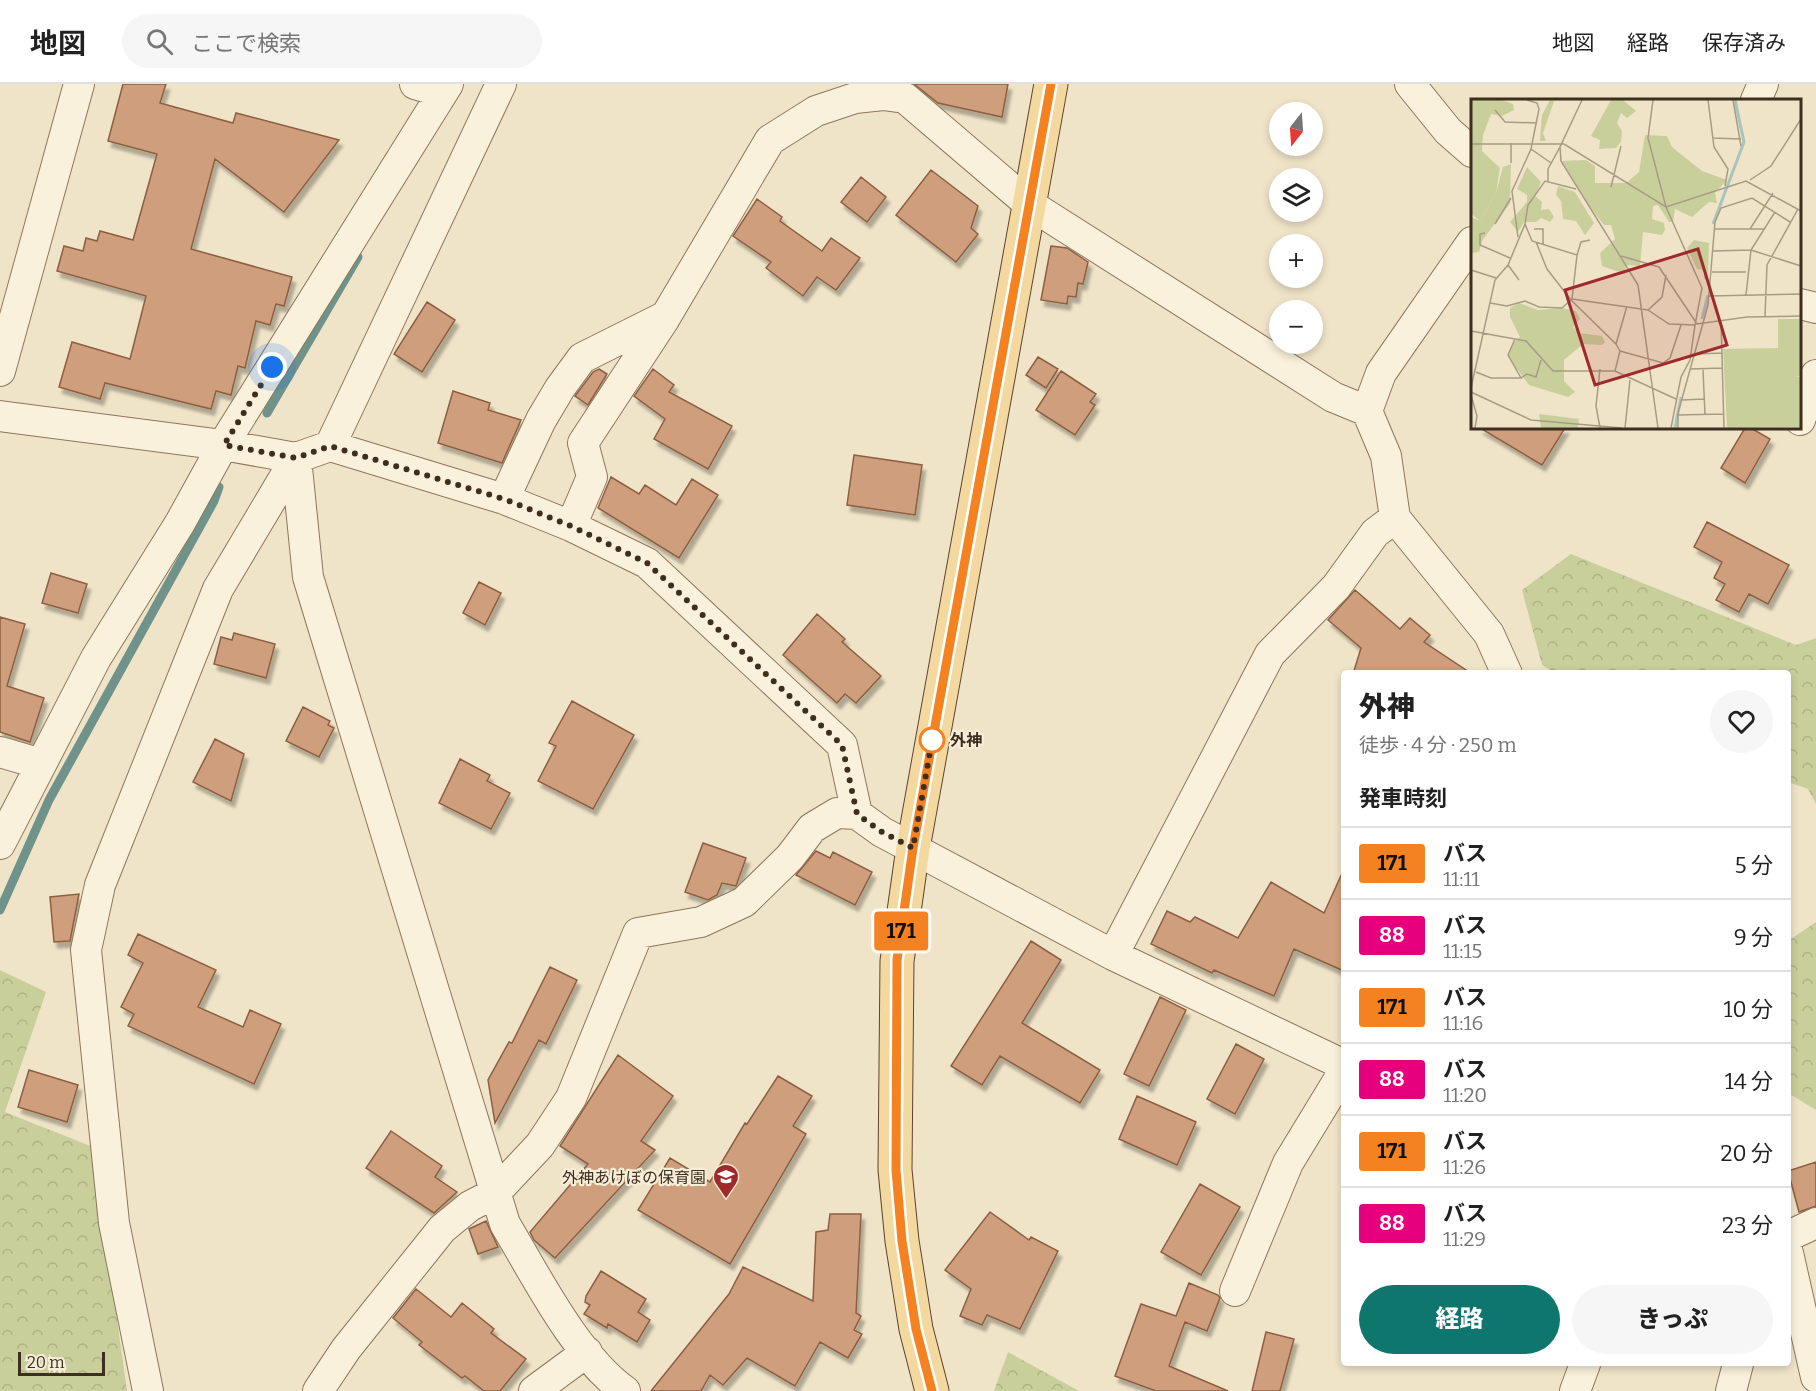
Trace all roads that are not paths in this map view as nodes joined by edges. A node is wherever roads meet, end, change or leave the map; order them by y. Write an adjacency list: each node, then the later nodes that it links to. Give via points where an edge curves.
1 (79, 84): 14 (street)
2 (501, 84): 20 (street)
3 (1051, 84): 9 (main road)
4 (1410, 84): 8 (street, via 1448,131)
5 (1763, 84): 7 (street)
6 (435, 87): 19 (street)
7 (1756, 99)
8 (1471, 150)
9 (1029, 204): 13 (street, via 905,98 883,94 855,98 816,111 770,140); 16 (street, via 1333,397); 30 (main road)
10 (1471, 245): 16 (street, via 1381,374)
11 (1801, 304): 12 (street)
12 (1816, 308)
13 (666, 316): 22 (street, via 582,358 541,420); 24 (street, via 583,443 592,477)
14 (0, 371)
15 (1816, 375): 18 (street)
16 (1367, 411): 23 (street, via 1386,456)
17 (0, 416): 19 (street)
18 (1801, 416)
19 (224, 445): 21 (street); 27 (street, via 96,658)
20 (330, 446): 21 (street); 22 (street)
21 (296, 458): 34 (street, via 308,577); 43 (street, via 218,589 100,885 86,950 114,1223)
22 (504, 499): 24 (street)
23 (1395, 518): 25 (street, via 1489,634); 31 (street, via 1375,533 1336,587 1270,654)
24 (571, 526): 28 (street, via 647,563 842,745)
25 (1505, 670)
26 (0, 752): 27 (street)
27 (41, 764): 29 (street)
28 (857, 814): 30 (street); 34 (street, via 837,813 812,828 790,857 744,902 701,921 638,933 571,1098 540,1145)
29 (0, 844)
30 (913, 848): 31 (street); 47 (main road, via 897,960 896,1170 916,1329)
31 (1113, 955): 32 (street)
32 (1341, 1064)
33 (1341, 1076): 38 (street, via 1287,1164)
34 (495, 1193): 39 (street, via 505,1224 555,1308); 44 (street, via 470,1206 442,1229 346,1349)
35 (1816, 1223): 36 (street)
36 (1791, 1235)
37 (1791, 1266): 42 (street)
38 (1235, 1291)
39 (587, 1352): 45 (street); 46 (street, via 606,1378)
40 (1584, 1366): 48 (street)
41 (1737, 1366): 49 (street)
42 (1816, 1377)
43 (148, 1391)
44 (318, 1391)
45 (534, 1391)
46 (625, 1391)
47 (932, 1391)
48 (1575, 1391)
49 (1731, 1391)

